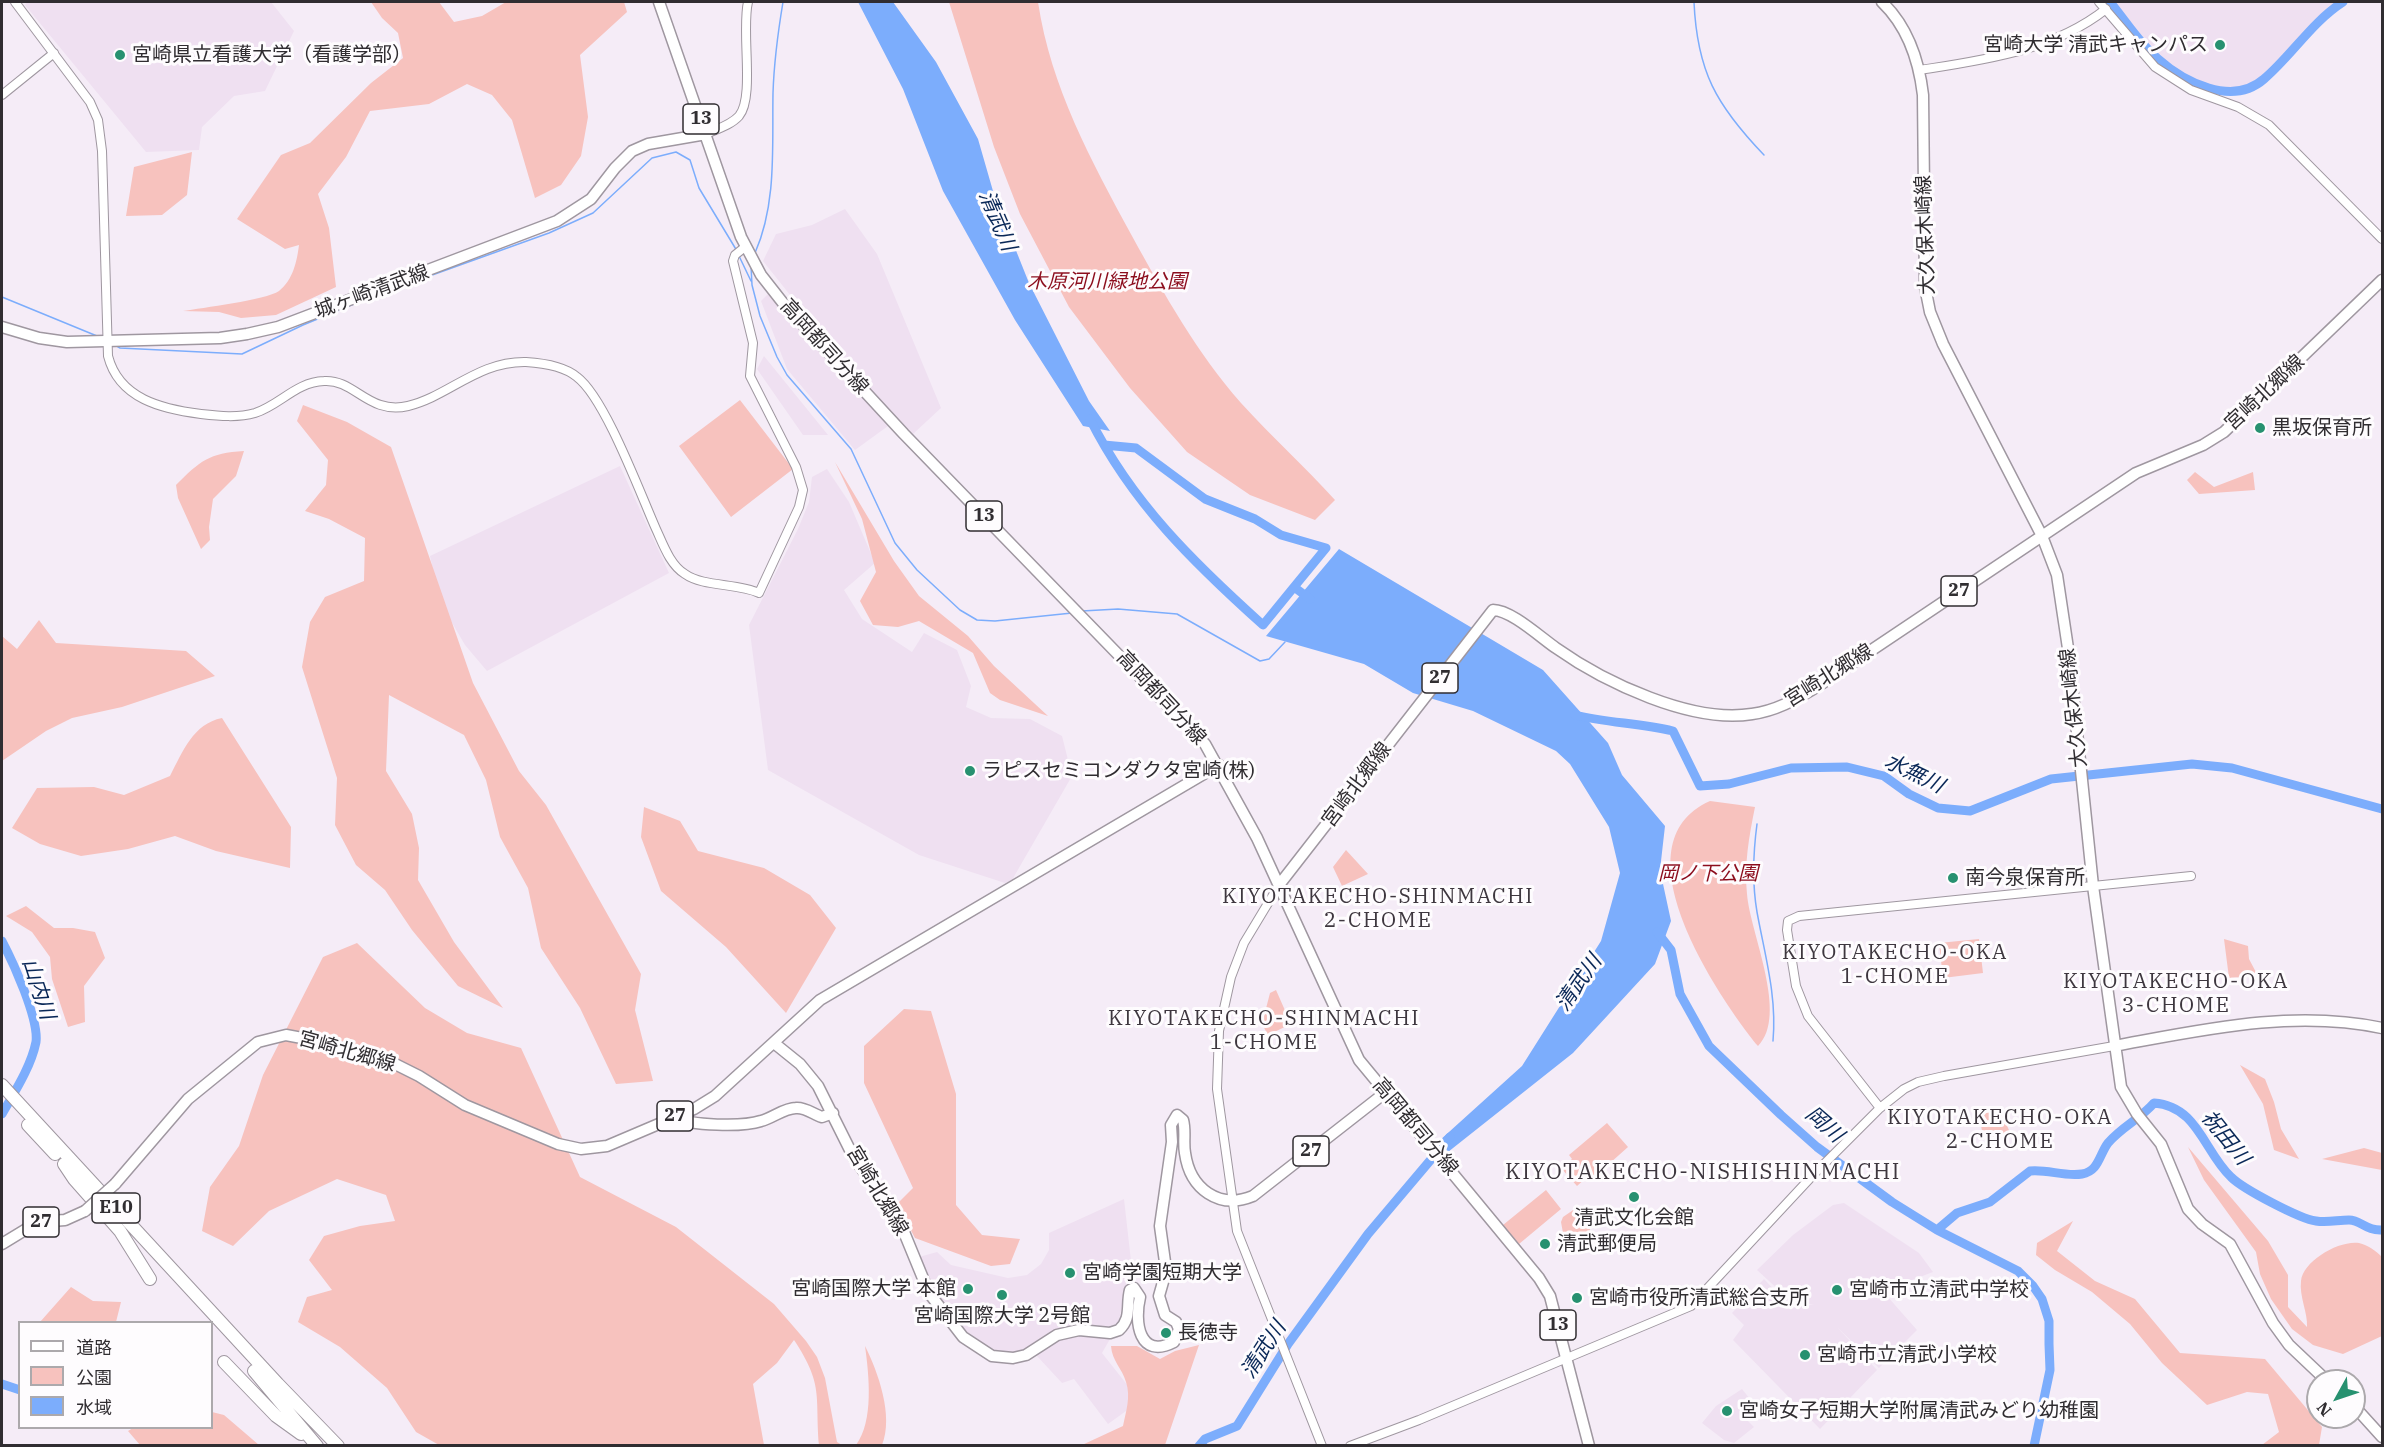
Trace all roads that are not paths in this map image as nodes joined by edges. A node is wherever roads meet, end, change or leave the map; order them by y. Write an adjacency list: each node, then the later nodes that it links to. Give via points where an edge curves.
1 (15, 2): 7 (street)
2 (659, 2): 10 (main road, 高岡都司分線 / 13)
3 (748, 2): 10 (street, via 744,28 747,99 738,116)
4 (1882, 2): 8 (main road, 大久保木崎線, via 1898,20)
5 (2099, 2): 6 (street)
6 (2106, 9): 8 (street, via 2051,42); 11 (street, via 2140,52 2173,80 2270,125)
7 (54, 53): 9 (street); 15 (street, via 90,102 98,120 102,151)
8 (1920, 70): 16 (main road, 大久保木崎線, via 1924,265 1930,312)
9 (2, 95)
10 (706, 134): 12 (main road, 高岡都司分線 / 13); 15 (main road, 城ヶ崎清武線, via 648,144 632,151 591,199 557,221 278,327 220,338)
11 (2382, 239)
12 (745, 247): 15 (street, via 733,261 753,343 750,376 796,467 803,490 759,593 684,574 673,561 597,399 571,372 525,362 499,365 416,403 390,407 371,403 339,383 323,381 300,386 256,413 225,416 169,409 139,398 114,374); 17 (main road, 高岡都司分線 / 13, via 768,285 844,370 1191,726)
13 (2382, 280): 16 (main road, 宮崎北郷線 / 27, via 2224,432 2136,473)
14 (2, 327): 15 (main road, 城ヶ崎清武線, via 57,342)
15 (104, 342)
16 (2043, 536): 19 (main road, 宮崎北郷線 / 27, via 1815,688 1774,709 1751,714 1698,713 1625,688 1503,612 1492,612); 20 (main road, 大久保木崎線, via 2057,575)
17 (1219, 765): 19 (main road, 高岡都司分線 / 13); 22 (main road, 宮崎北郷線 / 27, via 820,1000)
18 (2192, 876): 20 (street)
19 (1279, 885): 25 (main road, 高岡都司分線 / 13, via 1356,1054); 31 (street, via 1244,943 1231,977 1219,1031 1217,1089)
20 (2094, 886): 23 (main road, 大久保木崎線); 27 (street, via 1799,916 1788,921 1796,986 1808,1016)
21 (2382, 1028): 23 (main road, via 2341,1021 2277,1021)
22 (774, 1042): 28 (main road, 宮崎北郷線, via 809,1074); 29 (main road, 宮崎北郷線 / 27, via 721,1092)
23 (2114, 1046): 27 (street, via 1918,1082); 38 (main road, 大久保木崎線, via 2121,1087 2161,1144 2188,1209 2230,1244 2273,1323)
24 (2, 1085): 42 (highway, E10)
25 (1386, 1092): 31 (main road, 27, via 1253,1196); 36 (main road, 高岡都司分線 / 13, via 1539,1278 1550,1296)
26 (2, 1097): 30 (highway, E10)
27 (1880, 1108): 36 (street, via 1691,1306)
28 (833, 1113): 29 (main road, 27, via 822,1117 799,1107 790,1108 772,1118 745,1124 685,1122); 31 (main road, 宮崎北郷線, via 858,1164 899,1220 929,1293 963,1337 1001,1359 1026,1355 1057,1335 1079,1330 1119,1330 1128,1317 1129,1297 1134,1288 1140,1297 1140,1333 1157,1347 1174,1342 1179,1329 1165,1315 1159,1296 1165,1262 1160,1226 1171,1125 1177,1115 1183,1120 1185,1155 1194,1175 1210,1195)
29 (674, 1117): 32 (main road, 宮崎北郷線 / 27, bridge, via 607,1146 572,1148 482,1113 395,1064 318,1041 280,1036 247,1049 188,1099 115,1184 85,1211 66,1220 38,1222)
30 (64, 1164): 33 (highway, via 120,1231); 34 (highway, E10)
31 (1232, 1202): 43 (street, via 1238,1231)
32 (2, 1244)
33 (150, 1279)
34 (209, 1321)
35 (213, 1325): 41 (highway, E10)
36 (1567, 1358): 44 (street); 45 (main road, 高岡都司分線 / 13)
37 (224, 1362): 41 (highway, via 276,1416)
38 (2314, 1369)
39 (2366, 1419): 40 (main road)
40 (2382, 1437)
41 (317, 1446)
42 (338, 1446)
43 (1322, 1446)
44 (1350, 1446)
45 (1589, 1446)

